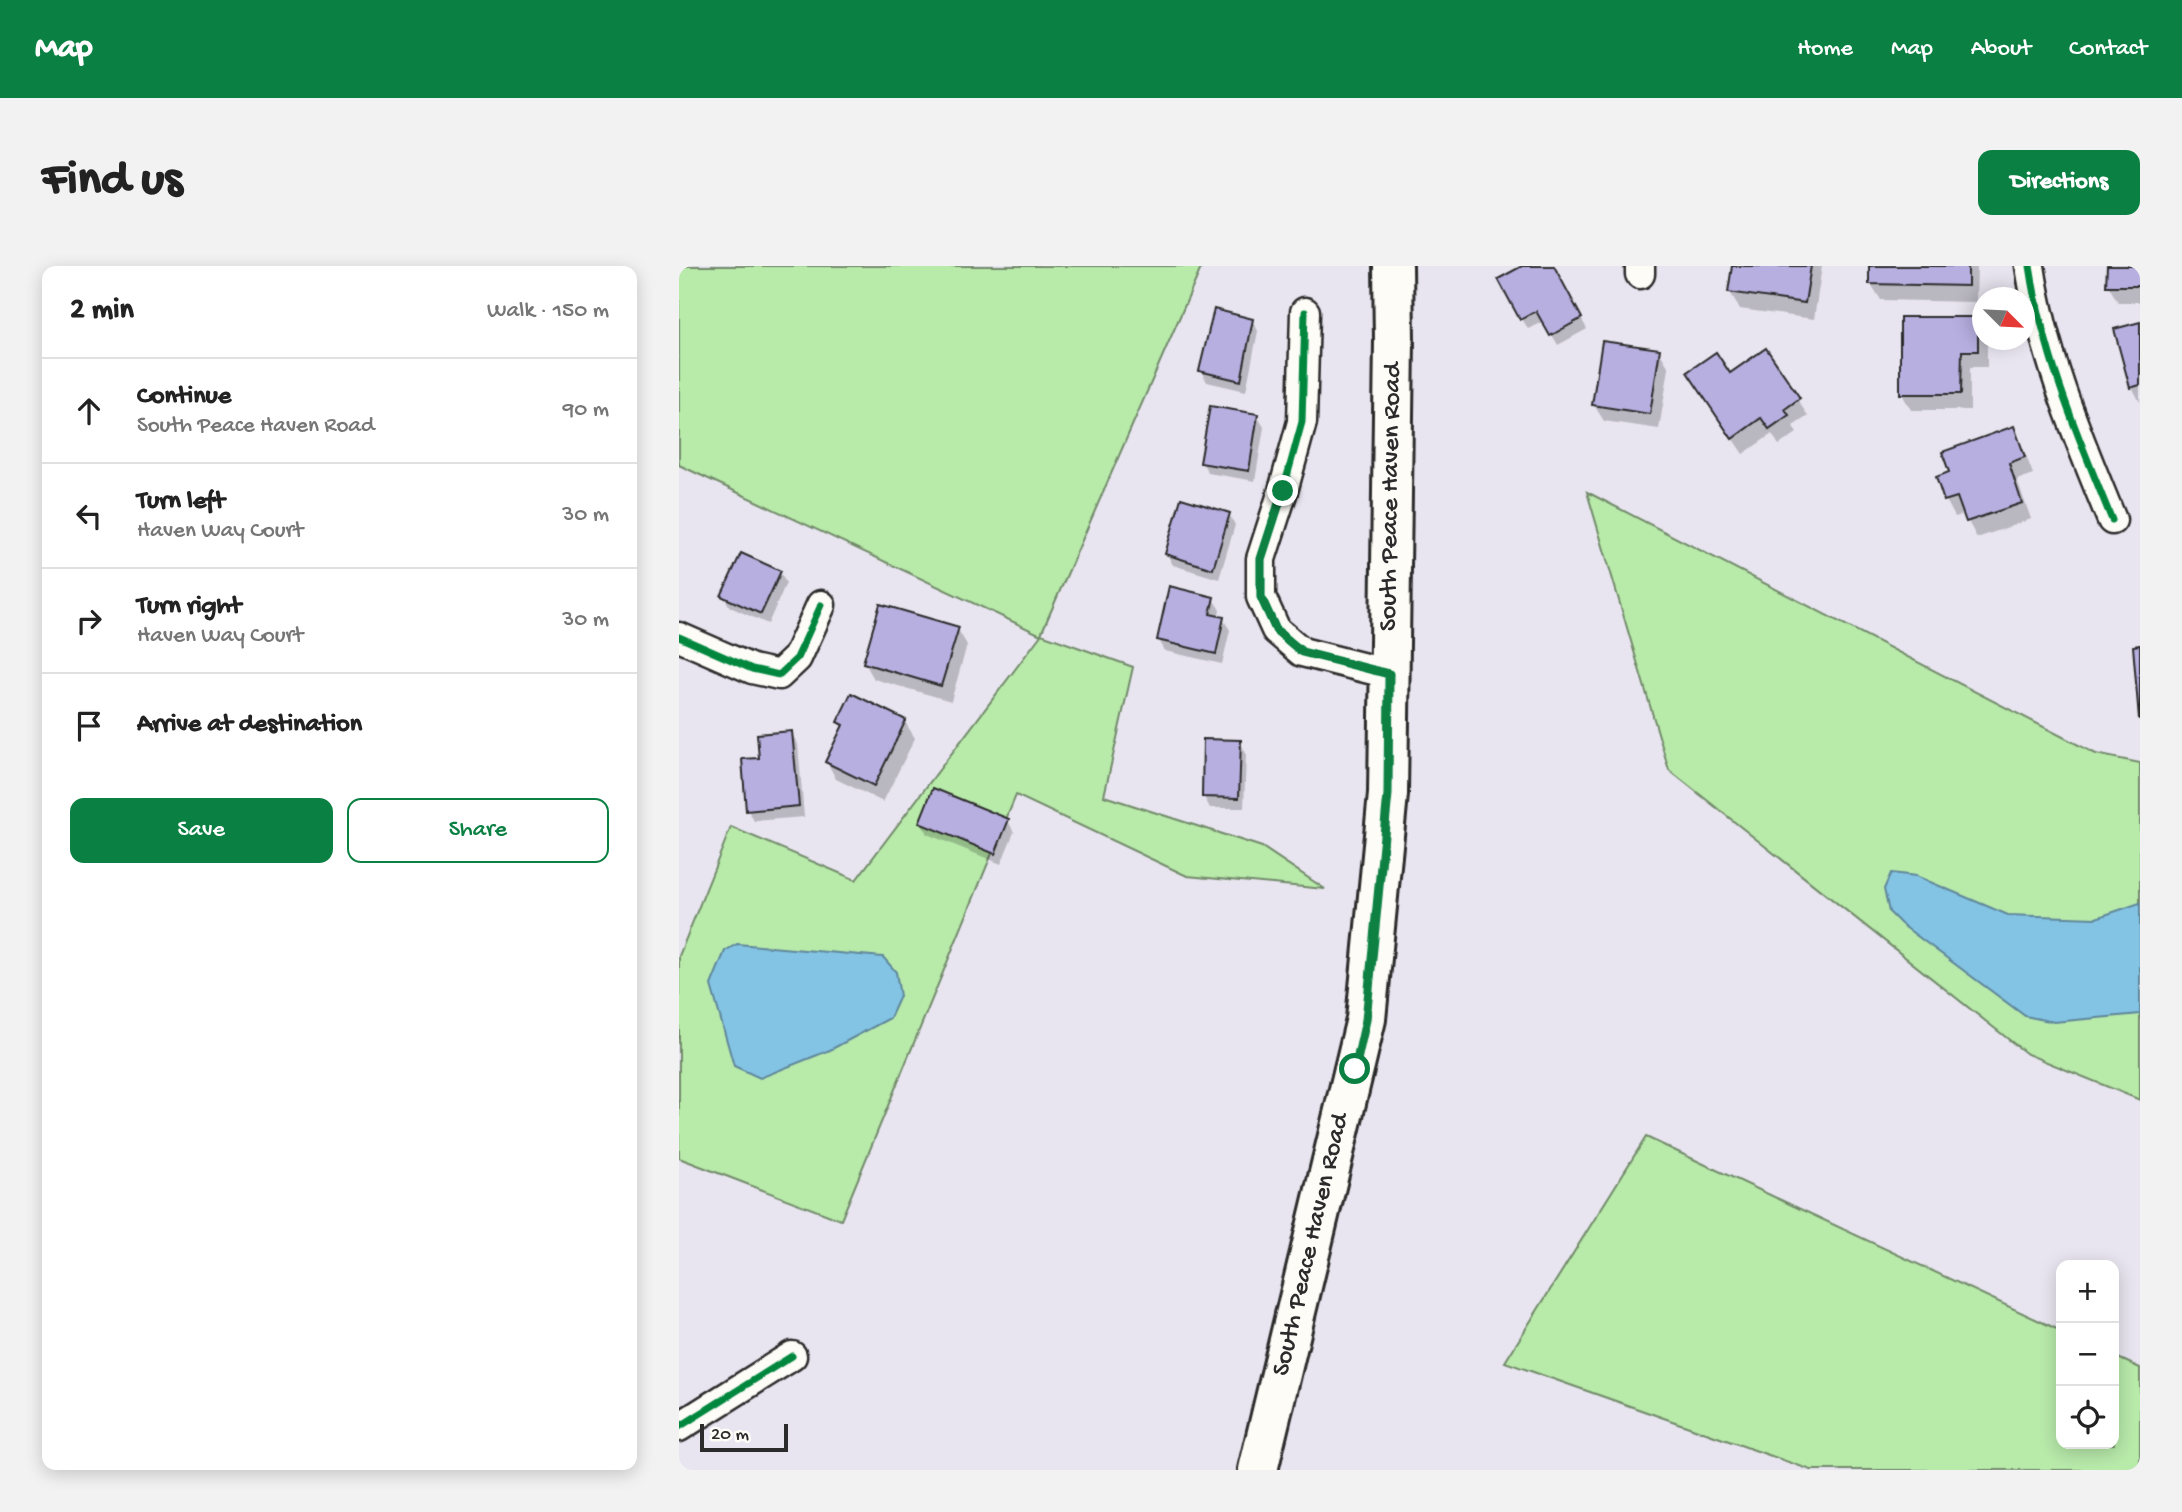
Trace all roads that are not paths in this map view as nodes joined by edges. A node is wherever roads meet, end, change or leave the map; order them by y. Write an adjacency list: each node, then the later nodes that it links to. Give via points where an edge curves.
1 (1393, 266): 7 (main road, South Peace Haven Road)
2 (2031, 266): 4 (street, via 2051,363)
3 (1305, 312): 7 (street, via 1303,422 1261,559 1261,597 1276,630 1302,652)
4 (2112, 520)
5 (821, 605): 6 (street, via 797,658 779,675 752,669)
6 (679, 637)
7 (1389, 674): 10 (main road, South Peace Haven Road, via 1388,794 1366,1020)
8 (792, 1356): 9 (street)
9 (679, 1427)
10 (1258, 1470)

